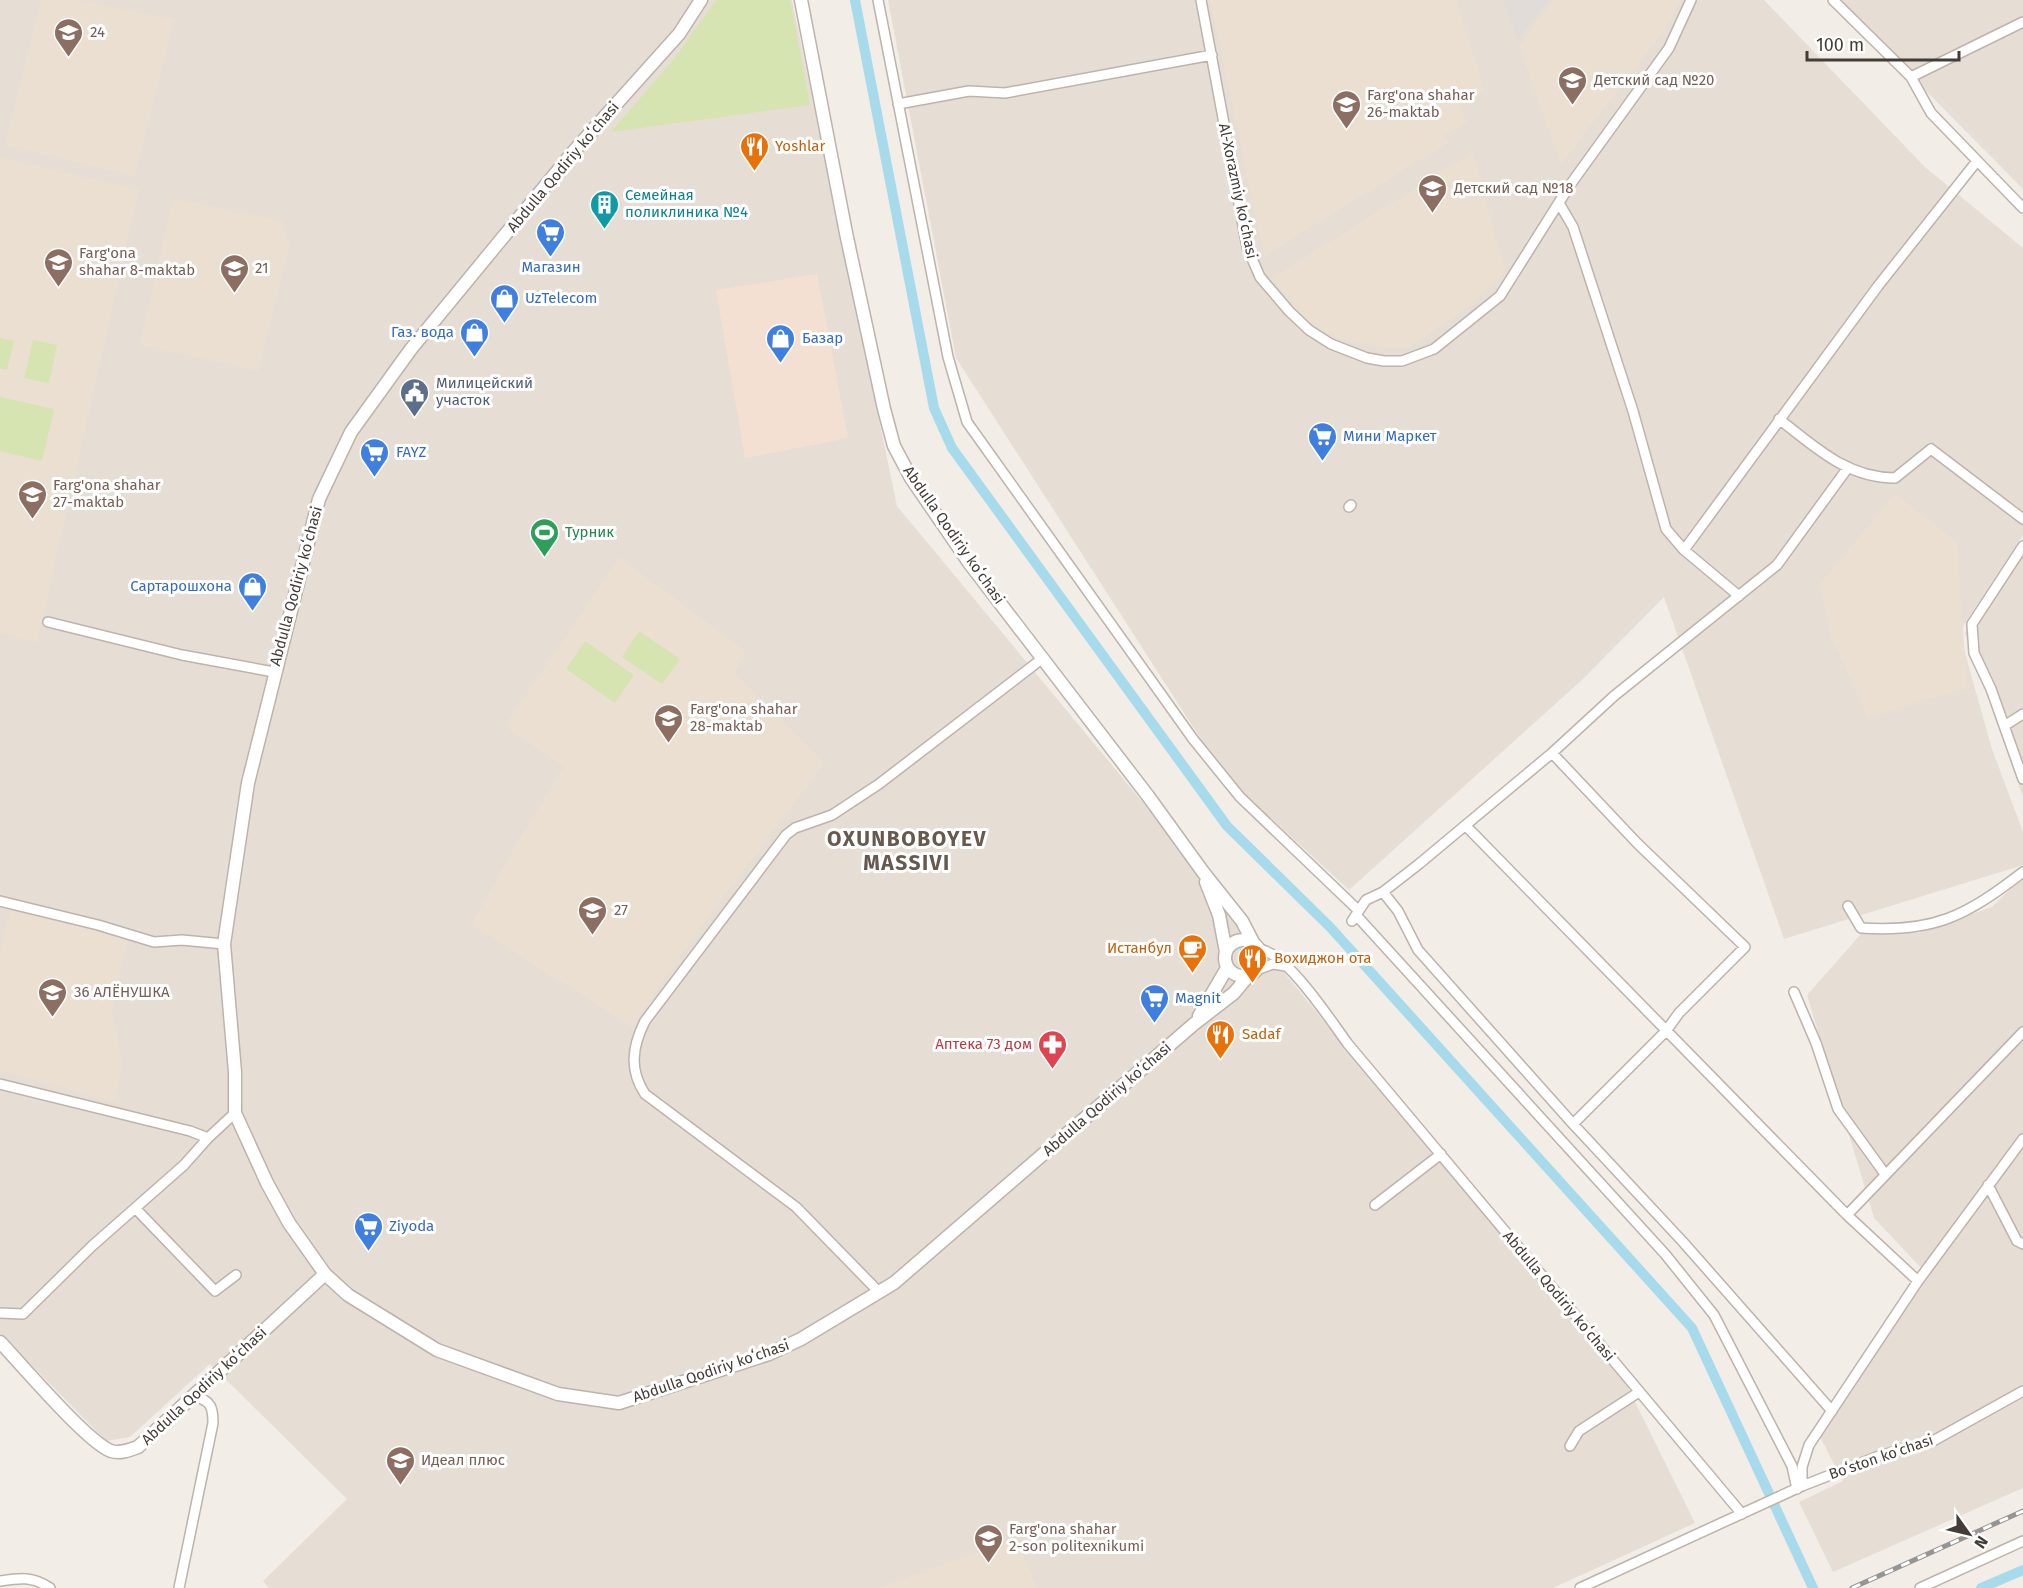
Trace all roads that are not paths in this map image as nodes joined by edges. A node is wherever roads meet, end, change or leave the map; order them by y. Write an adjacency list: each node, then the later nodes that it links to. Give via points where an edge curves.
1 (701, 0): 22 (street, Abdulla Qodiriy koʻchasi, via 679,34 574,151 439,313 351,432 314,513)
2 (801, 0): 21 (street, Abdulla Qodiriy koʻchasi, via 894,446 938,518)
3 (878, 0): 10 (street)
4 (1201, 0): 8 (street, Al-Xorazmiy koʻchasi)
5 (1691, 0): 12 (street, Al-Xorazmiy koʻchasi, via 1669,48)
6 (1833, 0): 9 (street)
7 (2023, 22): 9 (street)
8 (1212, 55): 10 (street, via 1005,93 969,90); 12 (street, Al-Xorazmiy koʻchasi, via 1252,264 1309,330 1349,352 1384,361 1402,361 1449,339 1500,296)
9 (1911, 77): 11 (street, via 1931,113)
10 (898, 104): 33 (street, via 948,357 967,422 1200,747 1240,797)
11 (1977, 161): 13 (street); 14 (street)
12 (1559, 203): 18 (street, via 1573,226 1633,411 1666,529)
13 (2023, 208)
14 (1779, 419): 15 (street); 18 (street)
15 (1847, 469): 16 (street, via 1895,478 1931,449); 19 (street, via 1777,565)
16 (2023, 519)
17 (2023, 546): 24 (street, via 1972,624 1974,653)
18 (1684, 550): 19 (street)
19 (1739, 596): 25 (street, via 1614,696)
20 (48, 621): 22 (street)
21 (1043, 658): 28 (street, Abdulla Qodiriy koʻchasi); 59 (street, via 879,784 832,815 786,835 645,1021 636,1043 633,1067 645,1094 796,1207)
22 (274, 672): 34 (street, Abdulla Qodiriy koʻchasi, via 248,783)
23 (2023, 714): 24 (street)
24 (2004, 726): 26 (street)
25 (1552, 753): 27 (street); 42 (street, via 1637,843 1745,947)
26 (2023, 779)
27 (1466, 826): 30 (street); 42 (street)
28 (1203, 872): 35 (street, Abdulla Qodiriy koʻchasi, via 1242,921); 36 (street, Abdulla Qodiriy koʻchasi, via 1219,915)
29 (2023, 872): 32 (street, via 1963,914 1931,925 1895,930 1861,928)
30 (1383, 892): 33 (street, via 1366,900); 46 (street, via 1398,911 1418,950)
31 (0, 901): 34 (street, via 154,942)
32 (1848, 906)
33 (1355, 915): 67 (street, via 1665,1254 1714,1315 1792,1466)
34 (224, 944): 45 (street, Abdulla Qodiriy koʻchasi)
35 (1256, 946): 36 (street, via 1238,941); 37 (street, Abdulla Qodiriy koʻchasi); 39 (street, via 1261,960)
36 (1226, 952): 38 (street, Abdulla Qodiriy koʻchasi)
37 (1287, 966): 39 (street, via 1274,964); 49 (street, Abdulla Qodiriy koʻchasi)
38 (1227, 968): 39 (street, via 1237,975); 41 (street, Abdulla Qodiriy koʻchasi)
39 (1252, 973): 41 (street, Abdulla Qodiriy koʻchasi, via 1234,993)
40 (1794, 992): 50 (street, via 1838,1109)
41 (1196, 1022): 59 (street, Abdulla Qodiriy koʻchasi)
42 (1666, 1031): 46 (street); 54 (street)
43 (2023, 1032): 50 (street)
44 (0, 1084): 47 (street)
45 (235, 1113): 47 (street); 56 (street, Abdulla Qodiriy koʻchasi, via 290,1223)
46 (1573, 1124): 65 (street)
47 (208, 1138): 53 (street)
48 (2023, 1139): 51 (street)
49 (1441, 1154): 52 (street); 63 (street, Abdulla Qodiriy koʻchasi)
50 (1885, 1174): 54 (street)
51 (1988, 1185): 55 (street, via 2017,1241); 58 (street)
52 (1375, 1205)
53 (135, 1208): 57 (street, via 215,1290); 60 (street, via 23,1314)
54 (1847, 1215): 58 (street)
55 (2023, 1244)
56 (325, 1274): 59 (street, Abdulla Qodiriy koʻchasi, via 348,1295 437,1350 558,1394 619,1403 769,1354); 64 (street, Abdulla Qodiriy koʻchasi)
57 (236, 1275)
58 (1918, 1281): 65 (street)
59 (879, 1292)
60 (0, 1313)
61 (0, 1342): 64 (street, Abdulla Qodiriy koʻchasi, via 78,1424 110,1450 120,1452 138,1447 168,1414)
62 (2023, 1391): 67 (street, Boʻston koʻchasi, via 1933,1441 1879,1456)
63 (1639, 1392): 66 (street, via 1579,1431); 68 (street, Abdulla Qodiriy koʻchasi)
64 (195, 1397): 72 (street, via 209,1403 213,1423)
65 (1832, 1411): 67 (street, via 1809,1445)
66 (1570, 1446)
67 (1799, 1487): 68 (street, Boʻston koʻchasi)
68 (1742, 1514): 73 (street, Boʻston koʻchasi)
69 (2023, 1541): 74 (street)
70 (0, 1581): 71 (street, via 28,1577)
71 (50, 1588)
72 (179, 1588)
73 (1580, 1588)
74 (1920, 1588)

